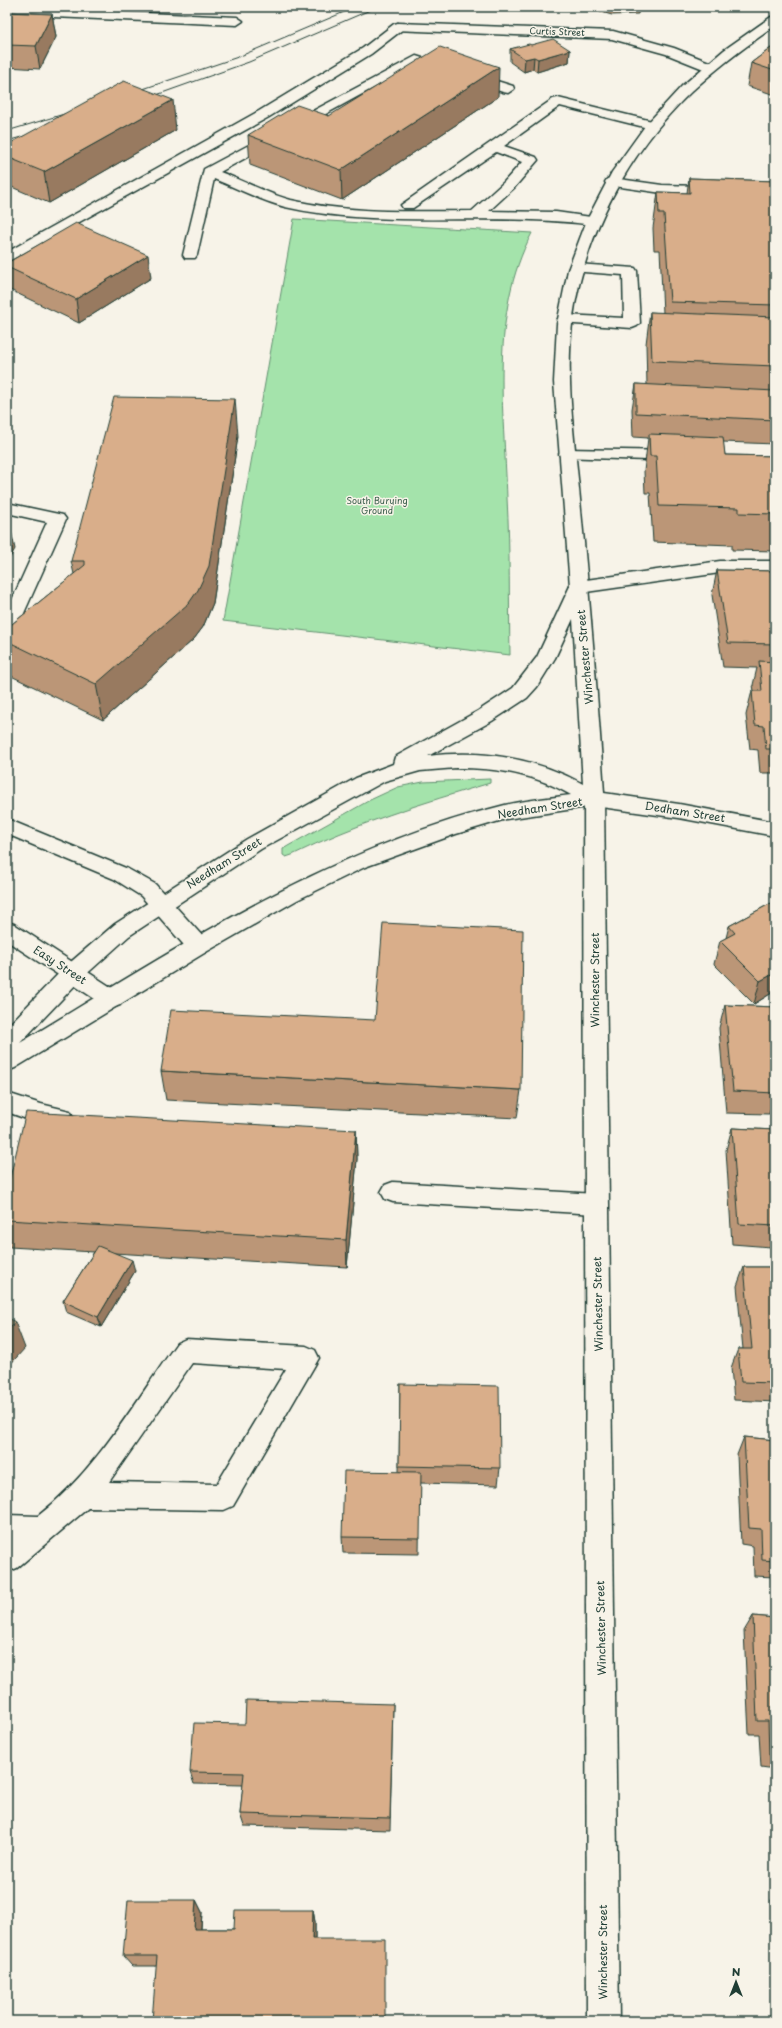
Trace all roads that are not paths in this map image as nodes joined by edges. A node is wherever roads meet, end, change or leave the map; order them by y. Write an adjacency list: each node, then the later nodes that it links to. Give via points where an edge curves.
1 (39, 10): 2 (main road); 4 (main road)
2 (7, 11)
3 (775, 20): 5 (main road, Winchester Street)
4 (237, 21)
5 (710, 67): 7 (main road, Winchester Street, via 669,105); 16 (main road, Curtis Street, via 665,50 613,35 398,27 367,51 264,114)
6 (508, 89): 9 (main road, via 416,60)
7 (652, 125): 8 (main road, via 558,102); 10 (main road, Winchester Street)
8 (494, 147): 12 (main road); 13 (main road, via 531,160 509,185)
9 (209, 172): 13 (main road, via 286,203 337,212); 15 (main road)
10 (612, 182): 11 (main road, via 662,189); 14 (main road, Winchester Street)
11 (775, 192)
12 (408, 205)
13 (476, 215): 14 (main road, via 556,216)
14 (593, 221): 17 (main road, Winchester Street)
15 (190, 255)
16 (7, 258)
17 (576, 268): 18 (main road, Winchester Street); 18 (main road, via 630,270 632,323)
18 (565, 320): 19 (main road, Winchester Street, via 562,371)
19 (567, 454): 20 (main road); 23 (main road, Winchester Street)
20 (690, 456)
21 (7, 508): 24 (main road, via 57,519)
22 (775, 568): 23 (main road, via 720,567)
23 (579, 587): 25 (main road, via 546,658 520,693 485,716); 26 (main road, Winchester Street)
24 (7, 631)
25 (363, 783): 26 (main road, Needham Street, via 402,768 426,763 466,761 527,768 571,786); 29 (main road, Needham Street, via 254,844)
26 (594, 799): 28 (main road, Dedham Street, via 679,810); 31 (main road, Needham Street, via 506,812 416,839 312,883); 39 (main road, Winchester Street)
27 (7, 826): 29 (main road, via 133,880 148,890)
28 (775, 829)
29 (160, 904): 31 (main road); 32 (main road, Needham Street, via 110,940)
30 (7, 930): 32 (main road, Easy Street)
31 (198, 946): 33 (main road, Needham Street)
32 (73, 973): 33 (main road, Easy Street); 34 (main road, Needham Street)
33 (112, 1000): 35 (main road, Needham Street)
34 (7, 1042)
35 (7, 1062)
36 (7, 1102): 37 (main road, via 47,1116)
37 (87, 1120)
38 (393, 1192): 39 (main road)
39 (596, 1204): 44 (main road, Winchester Street)
40 (81, 1495): 40 (main road, via 104,1467 186,1351 306,1358 224,1498); 42 (main road)
41 (7, 1528): 42 (main road)
42 (42, 1530): 43 (main road)
43 (7, 1558)
44 (603, 2021)

